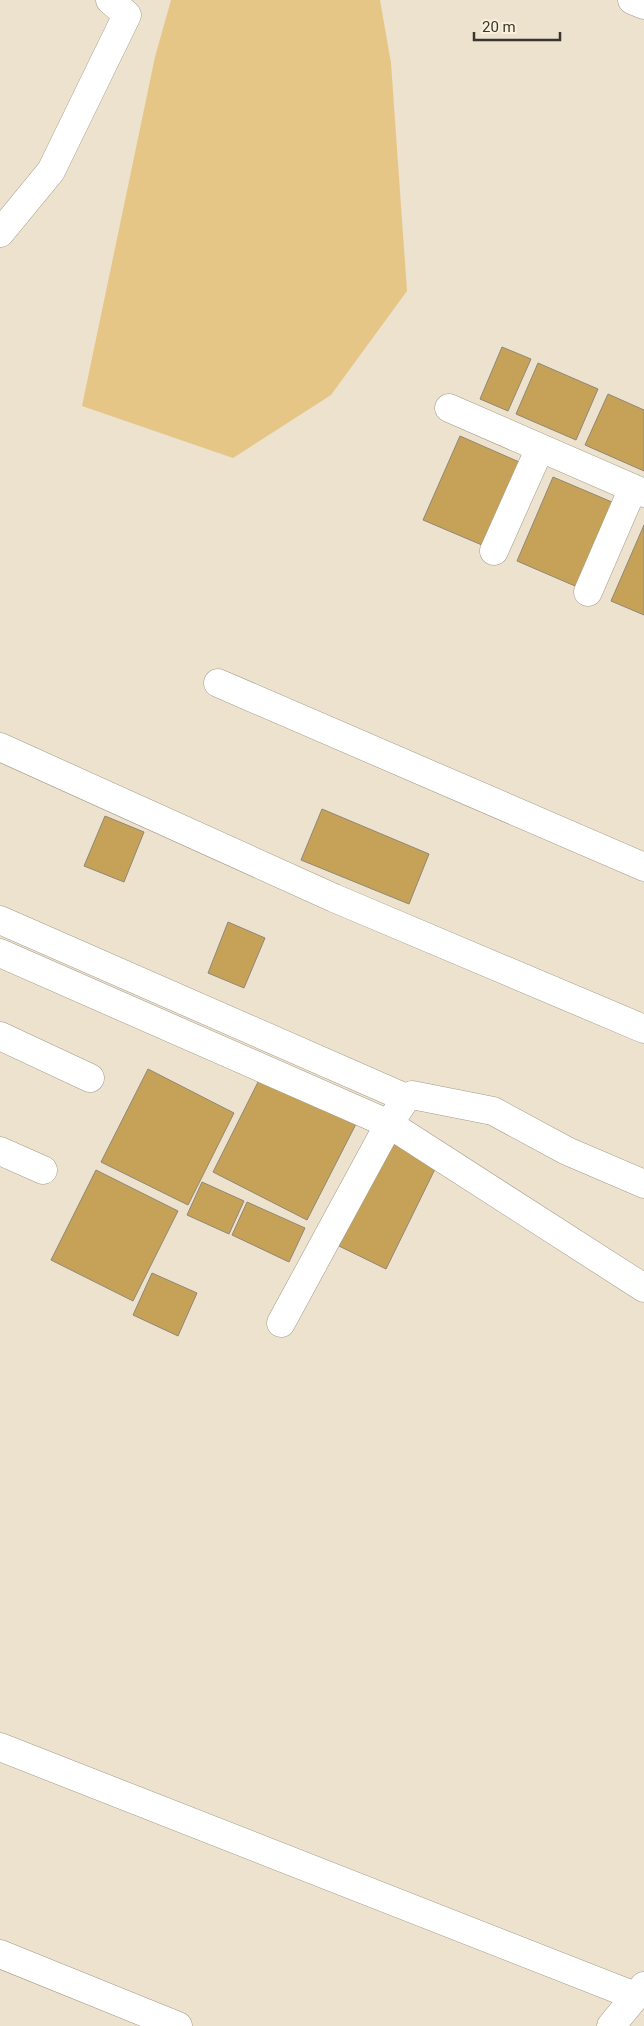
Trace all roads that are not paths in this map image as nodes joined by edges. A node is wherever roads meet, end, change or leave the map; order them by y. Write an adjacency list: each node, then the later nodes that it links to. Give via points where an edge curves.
1 (110, 0): 4 (street, via 127,15 51,171)
2 (632, 0): 3 (street)
3 (644, 5)
4 (0, 233)
5 (449, 408): 6 (street)
6 (540, 448): 7 (street); 8 (street)
7 (638, 490): 9 (street)
8 (494, 551)
9 (588, 592)
10 (218, 683): 12 (street)
11 (0, 747): 15 (street, via 334,898)
12 (644, 867)
13 (0, 920): 18 (street)
14 (0, 953): 19 (street)
15 (644, 1029)
16 (0, 1036): 17 (street)
17 (90, 1078)
18 (406, 1098): 19 (street); 22 (street, via 412,1095 493,1111 567,1151)
19 (389, 1124): 23 (street); 24 (street)
20 (0, 1151): 21 (street)
21 (43, 1170)
22 (644, 1184)
23 (644, 1288)
24 (281, 1323)
25 (0, 1747): 27 (street)
26 (0, 1954): 28 (street)
27 (640, 1991): 29 (street)
28 (178, 2026)
29 (610, 2026)

